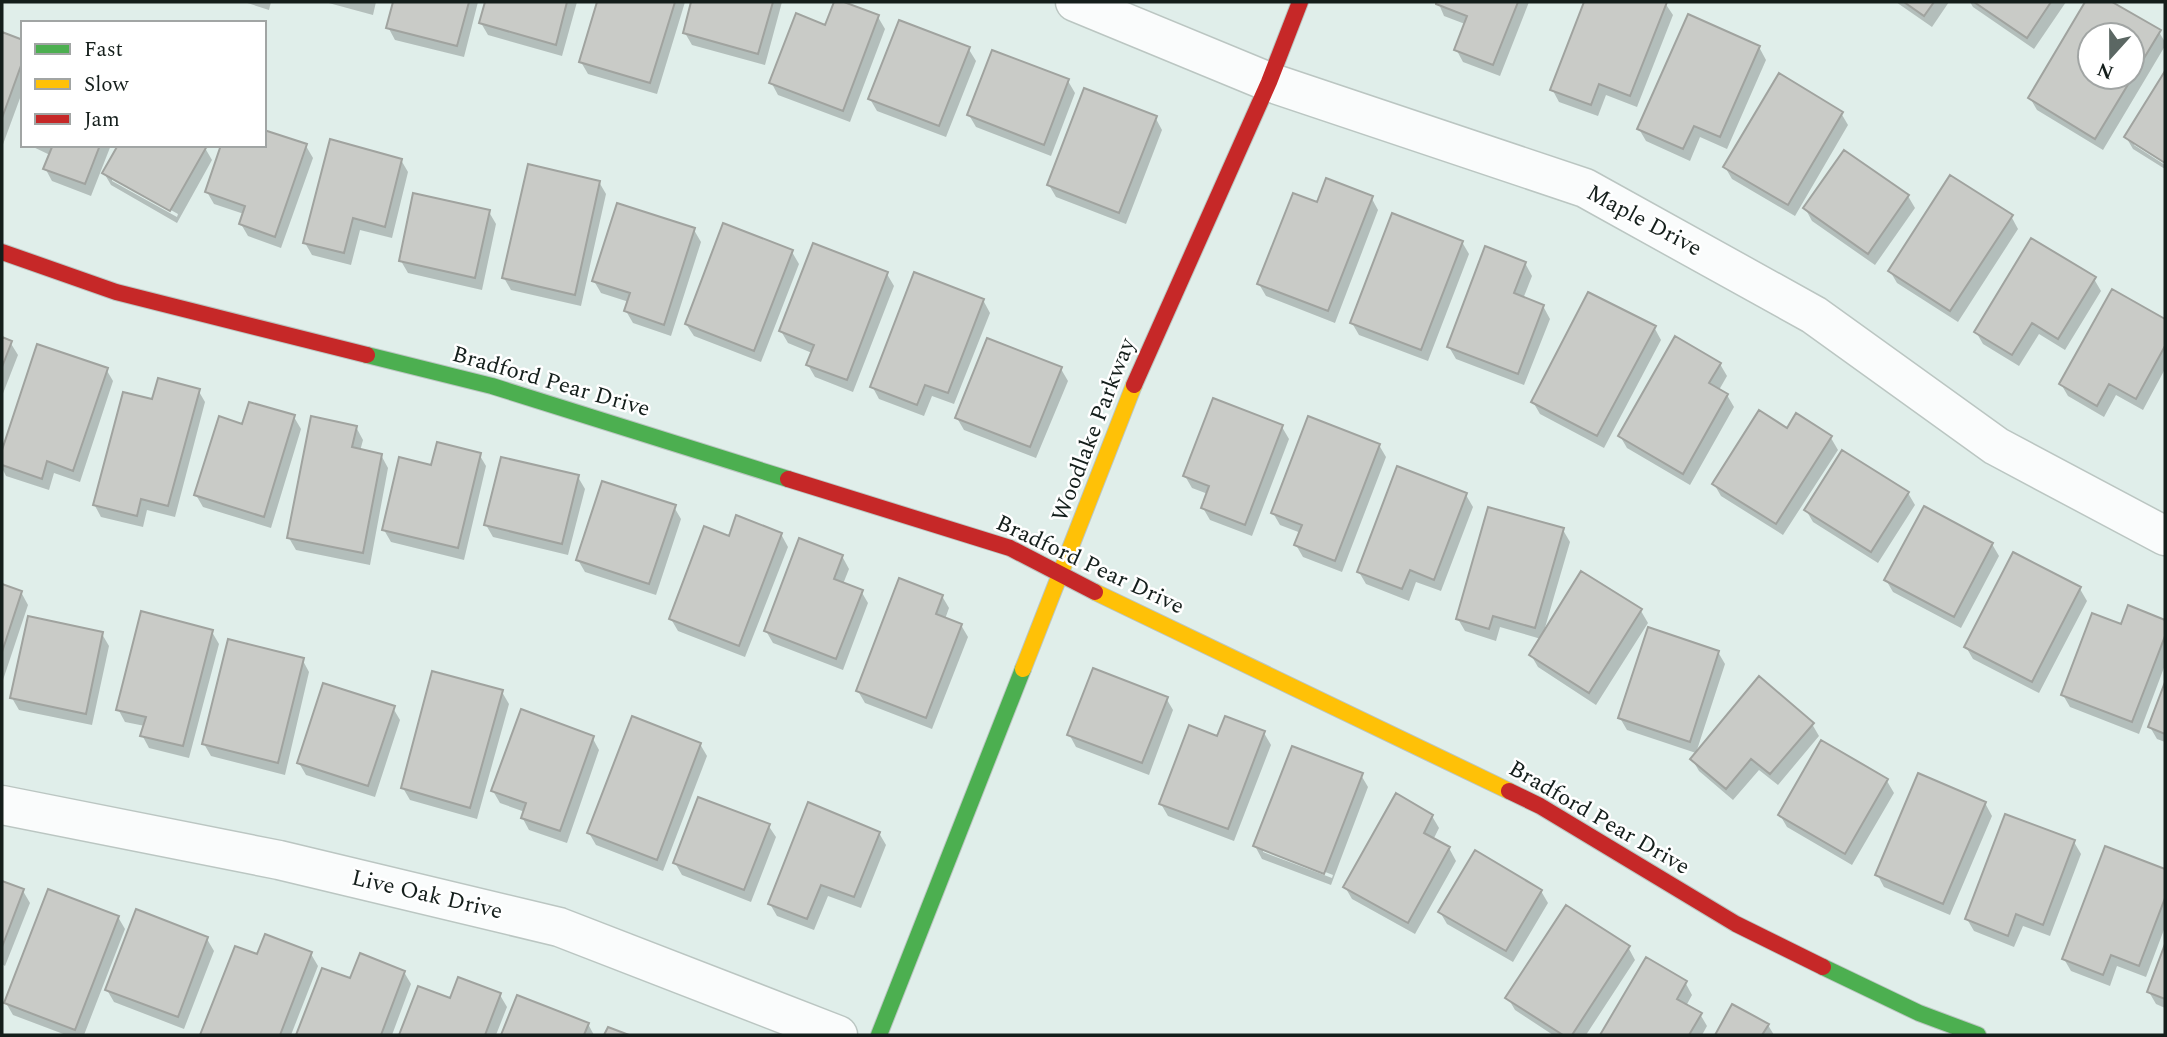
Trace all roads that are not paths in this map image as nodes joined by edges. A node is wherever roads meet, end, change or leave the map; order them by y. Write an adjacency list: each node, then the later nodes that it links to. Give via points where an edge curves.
1 (1075, 2): 3 (street, Maple Drive)
2 (1300, 2): 3 (street, Woodlake Parkway)
3 (1269, 82): 5 (street, Maple Drive, via 1585,188 1814,315 1996,446); 6 (street, Woodlake Parkway, via 1143,362)
4 (2, 252): 6 (street, Bradford Pear Drive, via 116,292 506,390 1010,548)
5 (2165, 536)
6 (1061, 576): 9 (street, Woodlake Parkway); 10 (street, Bradford Pear Drive, via 1540,806 1737,924 1919,1013)
7 (2, 805): 8 (street, Live Oak Drive, via 279,860 559,927)
8 (838, 1035)
9 (879, 1035)
10 (1978, 1035)

